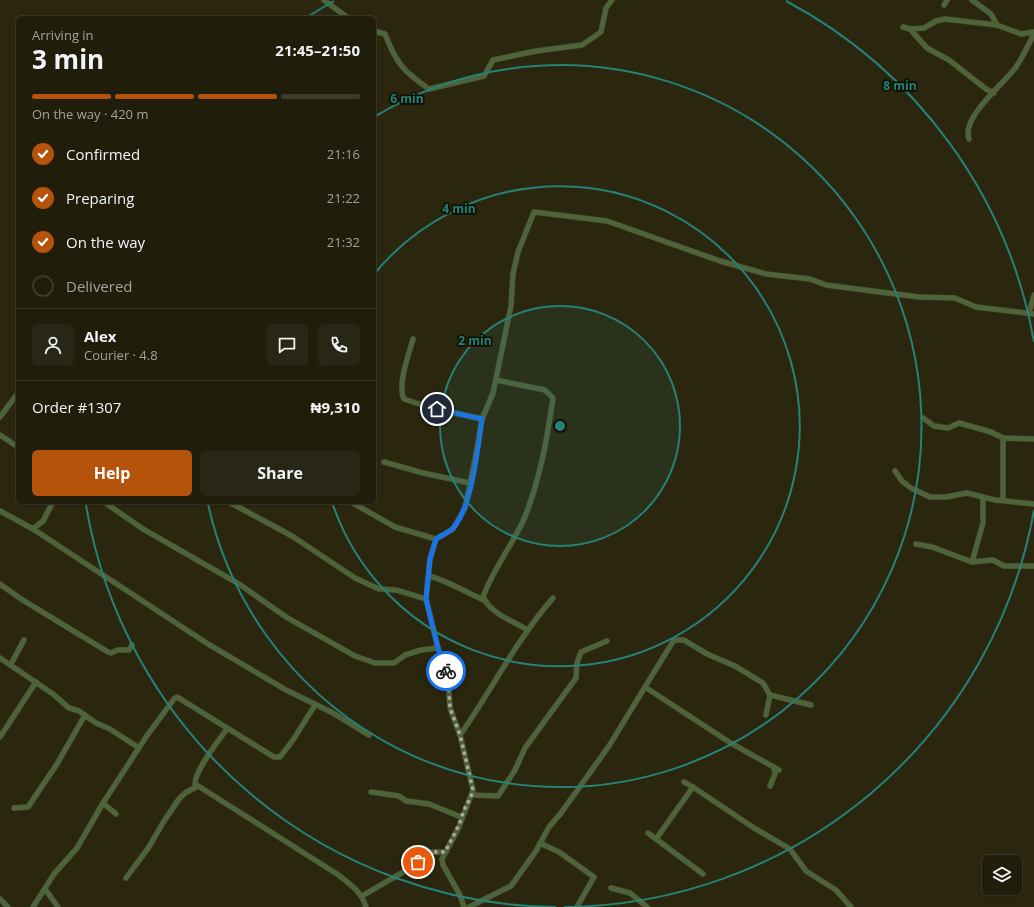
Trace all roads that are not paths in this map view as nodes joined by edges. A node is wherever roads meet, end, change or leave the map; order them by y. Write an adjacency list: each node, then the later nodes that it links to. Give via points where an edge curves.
1 (324, 0): 4 (street)
2 (612, 0): 8 (street, via 606,8 601,32 582,46 536,51 493,60 484,76 429,89 407,74 391,52 385,34)
3 (972, 0): 5 (street, via 990,14)
4 (345, 16)
5 (997, 25): 7 (street, via 945,19 924,28); 9 (street, via 1021,34)
6 (903, 27): 7 (street)
7 (910, 29): 10 (street, via 927,48 949,60)
8 (376, 32)
9 (1034, 33): 10 (street, via 1017,66)
10 (994, 93): 11 (street, via 971,119 967,132)
11 (968, 139)
12 (1034, 295): 13 (street)
13 (1032, 314): 15 (street, via 976,307 955,298 904,295 766,274 720,262 606,221 534,212 518,252 513,274 511,306)
14 (413, 339): 19 (street, via 402,381 401,393 404,399)
15 (496, 380): 19 (street); 44 (street, via 545,390 553,398 536,487 514,539 488,582 484,597)
16 (16, 396): 17 (street)
17 (0, 417)
18 (923, 418): 21 (street, via 934,426 948,428 960,423 992,432)
19 (482, 419): 26 (street)
20 (0, 436): 23 (street)
21 (1003, 438): 22 (street); 28 (street)
22 (1034, 439)
23 (16, 446)
24 (384, 462): 26 (street)
25 (895, 471): 27 (street, via 911,488 930,497 946,497 967,492)
26 (470, 483): 36 (street, via 461,517 453,529)
27 (983, 496): 28 (street); 38 (street, via 983,523)
28 (1003, 500): 33 (street)
29 (53, 504): 35 (street, via 43,521)
30 (107, 504): 49 (street, via 143,529 239,584 292,620 355,656 375,663 394,663 405,655)
31 (233, 504): 43 (street, via 302,542 355,578 379,589 396,590)
32 (355, 504): 36 (street, via 395,527)
33 (1034, 504)
34 (0, 511): 35 (street)
35 (33, 529): 55 (street, via 208,644)
36 (436, 539): 40 (street, via 430,559)
37 (916, 544): 38 (street, via 932,547)
38 (972, 562): 39 (street, via 993,560 1004,566)
39 (1034, 566)
40 (430, 576): 43 (street, via 426,586); 44 (street, via 444,580)
41 (1, 586): 48 (street, via 108,652 129,650)
42 (553, 598): 45 (street)
43 (426, 599): 49 (street)
44 (486, 601): 45 (street, via 494,610)
45 (528, 630): 61 (street)
46 (24, 640): 51 (street)
47 (607, 641): 71 (street, via 580,652 576,678 525,748 515,770 498,796)
48 (132, 645)
49 (438, 648): 61 (street, via 448,676 450,708)
50 (0, 658): 51 (street)
51 (11, 664): 52 (street)
52 (36, 682): 57 (street, via 69,708); 62 (street)
53 (645, 687): 54 (street, via 672,642 680,639 763,683); 64 (street, via 729,742); 78 (street, via 609,746)
54 (770, 695): 56 (street); 58 (street)
55 (315, 705): 59 (street, via 280,757 274,757); 60 (street)
56 (811, 705)
57 (85, 715): 63 (street); 73 (street, via 57,764 28,807)
58 (766, 715)
59 (227, 729): 63 (street, via 177,697); 67 (street, via 196,777 195,784)
60 (369, 735)
61 (460, 735): 71 (street)
62 (0, 737)
63 (139, 748): 72 (street)
64 (774, 767): 65 (street); 68 (street, via 775,774)
65 (779, 770)
66 (684, 782): 69 (street)
67 (198, 786): 81 (street, via 179,799); 84 (street, via 310,856 350,884)
68 (770, 786)
69 (693, 787): 77 (street); 94 (street, via 790,849 806,871 836,890)
70 (370, 792): 75 (street, via 398,796 406,802 429,804)
71 (472, 795): 75 (street)
72 (103, 803): 74 (street); 82 (street, via 77,848 54,874)
73 (14, 808)
74 (116, 814)
75 (462, 817): 79 (street)
76 (648, 833): 77 (street)
77 (656, 839): 80 (street)
78 (540, 843): 91 (street, via 512,886); 92 (street, via 559,852 594,877)
79 (445, 852): 84 (street, via 429,852 410,868); 90 (street, via 443,865)
80 (703, 874)
81 (126, 878)
82 (46, 888): 87 (street); 88 (street)
83 (611, 888): 93 (street, via 630,893)
84 (362, 896): 89 (street)
85 (0, 899): 86 (street)
86 (8, 907)
87 (33, 907)
88 (58, 907)
89 (366, 907)
90 (464, 907)
91 (469, 907)
92 (577, 907)
93 (647, 907)
94 (851, 907)

